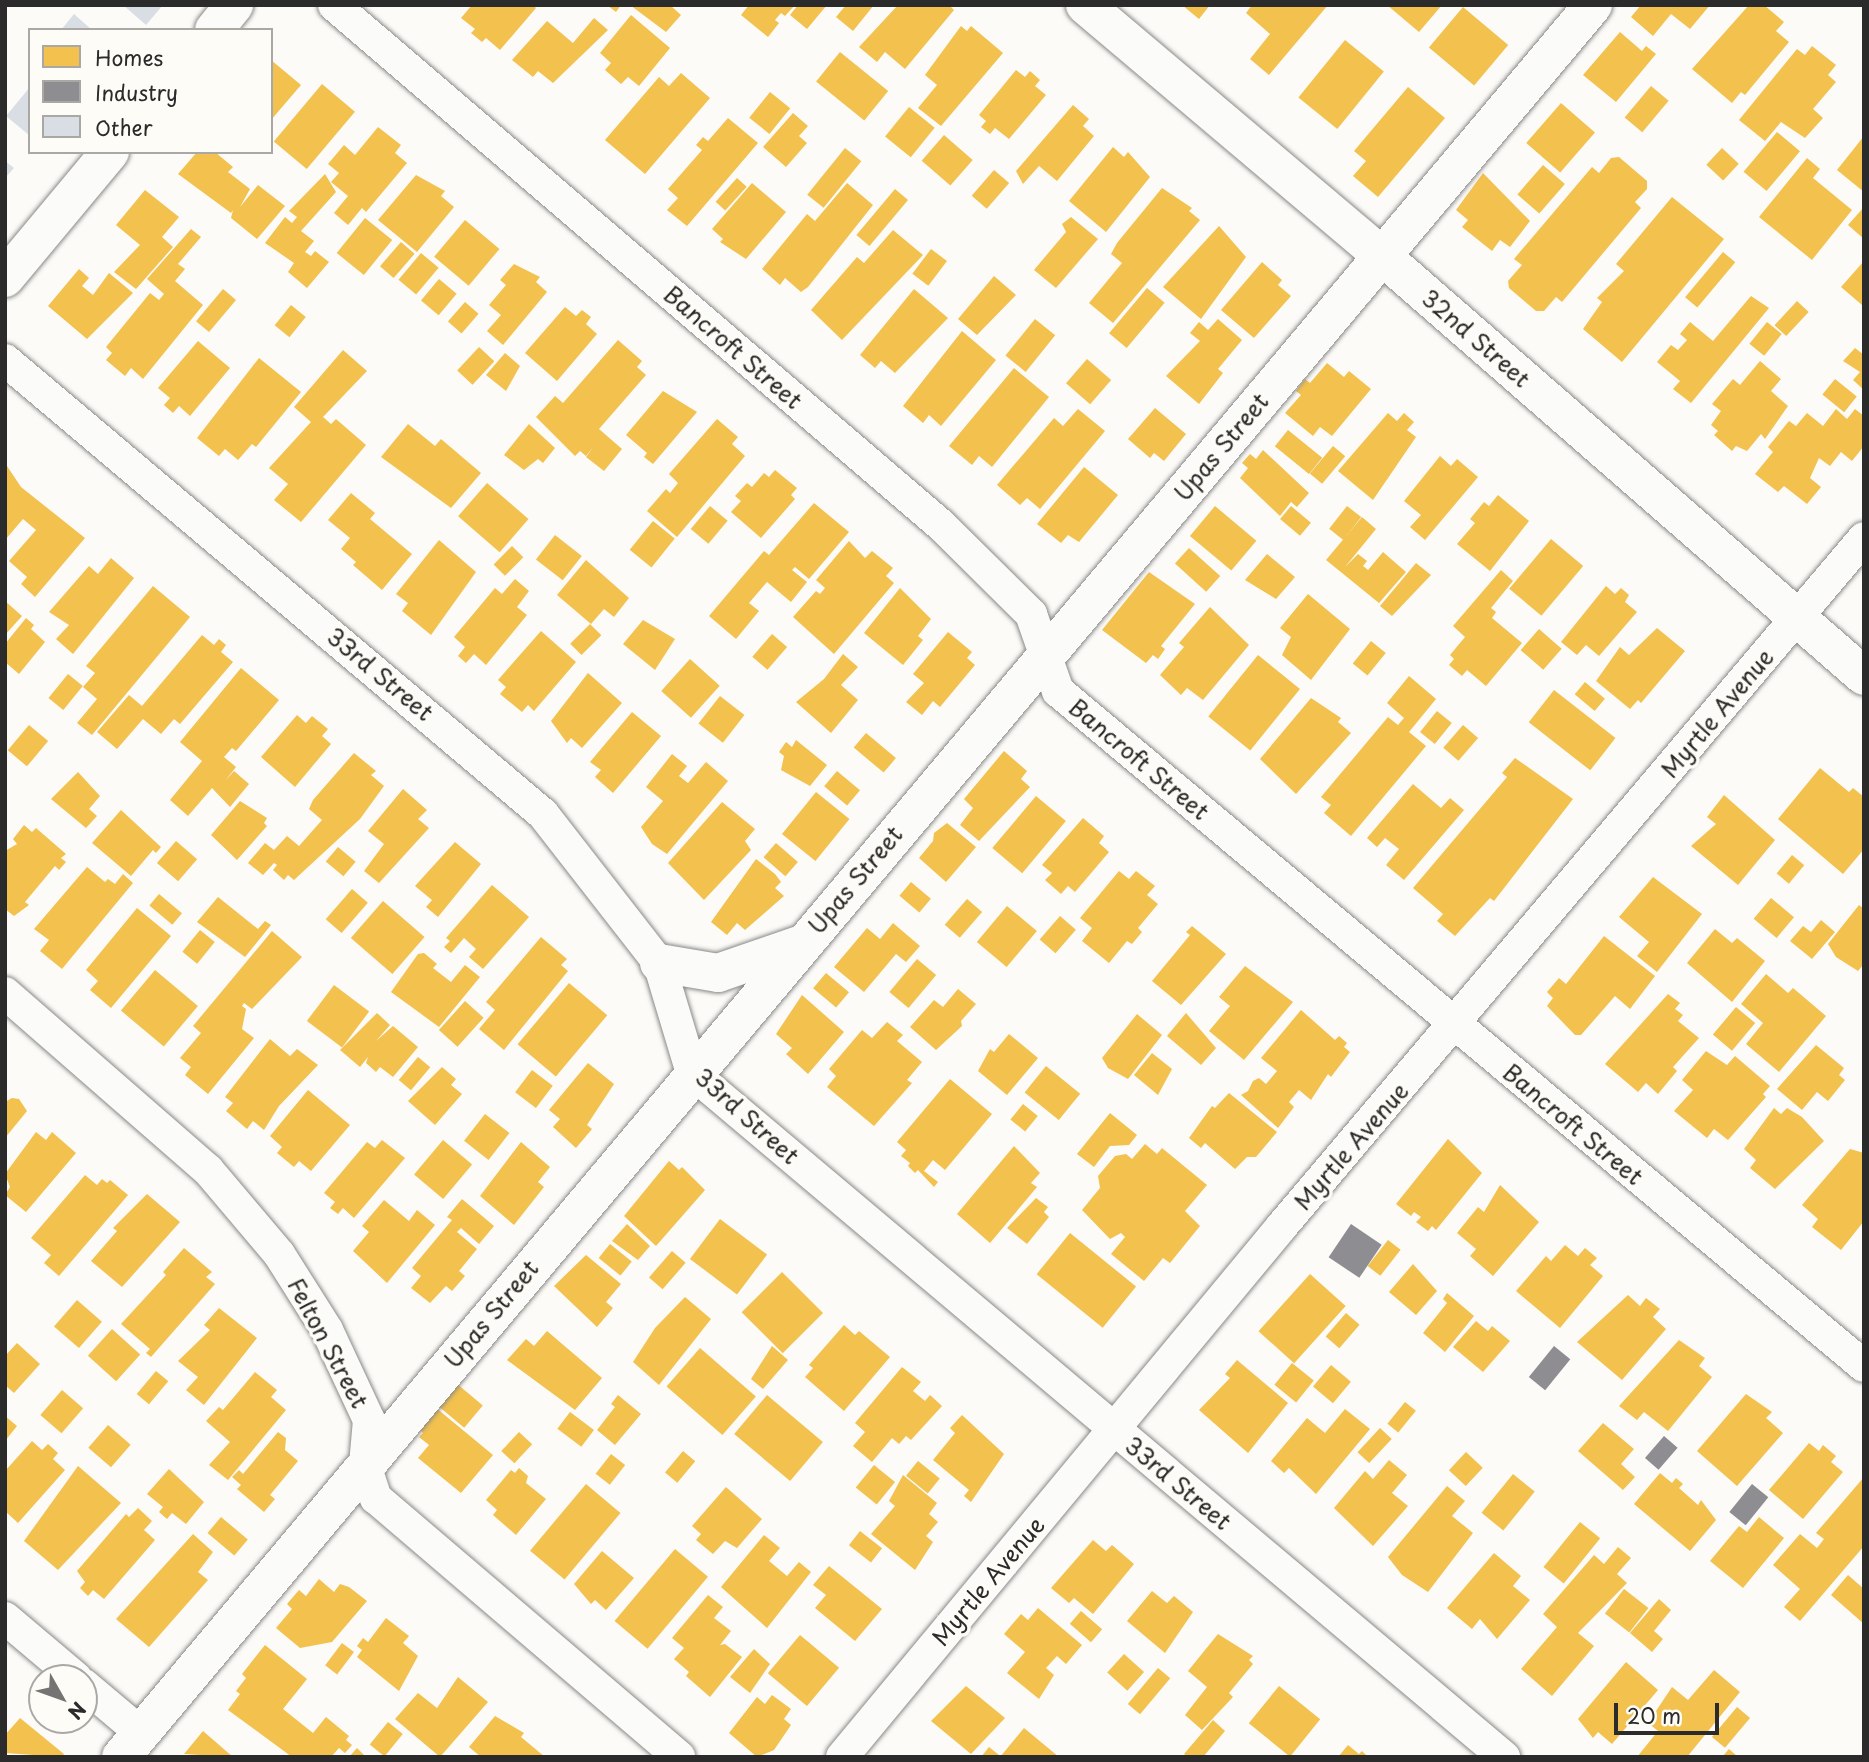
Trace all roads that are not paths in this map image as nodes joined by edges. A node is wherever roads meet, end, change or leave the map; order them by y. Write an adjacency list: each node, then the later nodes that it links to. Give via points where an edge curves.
1 (234, 5): 5 (street)
2 (334, 5): 12 (street, Bancroft Street, via 941,525 1031,614)
3 (1085, 5): 7 (street, 32nd Street)
4 (1593, 5): 7 (street, Upas Street)
5 (216, 28)
6 (108, 154): 8 (street)
7 (1382, 256): 11 (street, 32nd Street); 12 (street, Upas Street)
8 (5, 278)
9 (5, 360): 15 (street, 33rd Street, via 543,814)
10 (1864, 538): 11 (street, Myrtle Avenue)
11 (1796, 620): 13 (street, 32nd Street); 17 (street, Myrtle Avenue)
12 (1046, 655): 14 (street, Upas Street); 17 (street, Bancroft Street, via 1058,691)
13 (1864, 676)
14 (801, 944): 15 (street, via 718,974); 18 (street, Upas Street)
15 (659, 963): 18 (street, 33rd Street)
16 (5, 993): 21 (street, Felton Street, via 208,1170 279,1254 327,1330 369,1420)
17 (1454, 1026): 19 (street, Bancroft Street); 20 (street, Myrtle Avenue)
18 (692, 1073): 20 (street, 33rd Street); 21 (street, Upas Street)
19 (1864, 1366)
20 (1114, 1429): 27 (street, Myrtle Avenue); 28 (street, 33rd Street)
21 (365, 1465): 25 (street, Upas Street); 26 (street, Felton Street, via 376,1498)
22 (5, 1618): 23 (street)
23 (59, 1664)
24 (98, 1703): 25 (street)
25 (131, 1745)
26 (679, 1757)
27 (842, 1757)
28 (1504, 1757)

